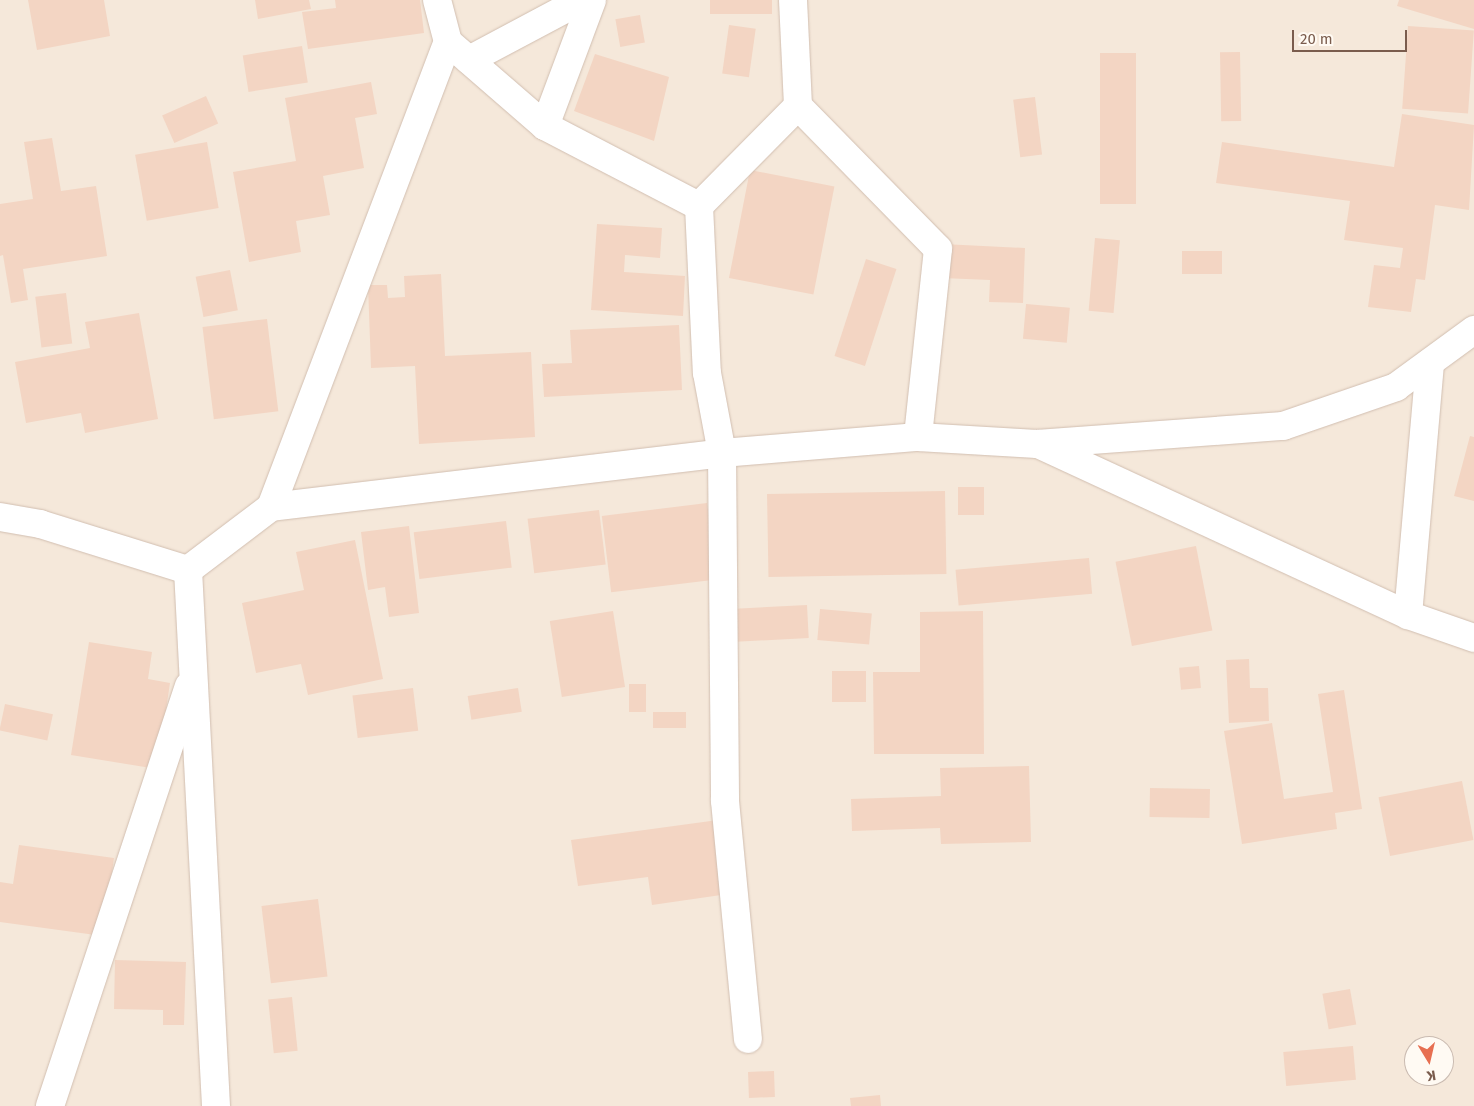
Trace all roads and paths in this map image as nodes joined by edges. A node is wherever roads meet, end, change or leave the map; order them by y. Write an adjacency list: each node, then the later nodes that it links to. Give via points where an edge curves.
1 (437, 0): 5 (street)
2 (582, 0): 6 (street)
3 (592, 0): 8 (street)
4 (793, 0): 7 (street)
5 (448, 42): 6 (street); 15 (street)
6 (470, 60): 8 (street)
7 (798, 106): 9 (street); 12 (street, via 938,249)
8 (545, 126): 9 (street)
9 (699, 206): 14 (street, via 707,373)
10 (1474, 330): 11 (street)
11 (1430, 363): 13 (street, via 1396,387 1283,426); 18 (street)
12 (918, 437): 13 (street); 14 (street)
13 (1037, 444): 18 (street)
14 (722, 454): 15 (street); 21 (street, via 725,801)
15 (271, 507): 17 (street)
16 (0, 517): 17 (street, via 40,524)
17 (188, 570): 20 (street)
18 (1408, 615): 19 (street)
19 (1474, 638)
20 (194, 670): 22 (street); 23 (street)
21 (748, 1039)
22 (50, 1106)
23 (216, 1106)

